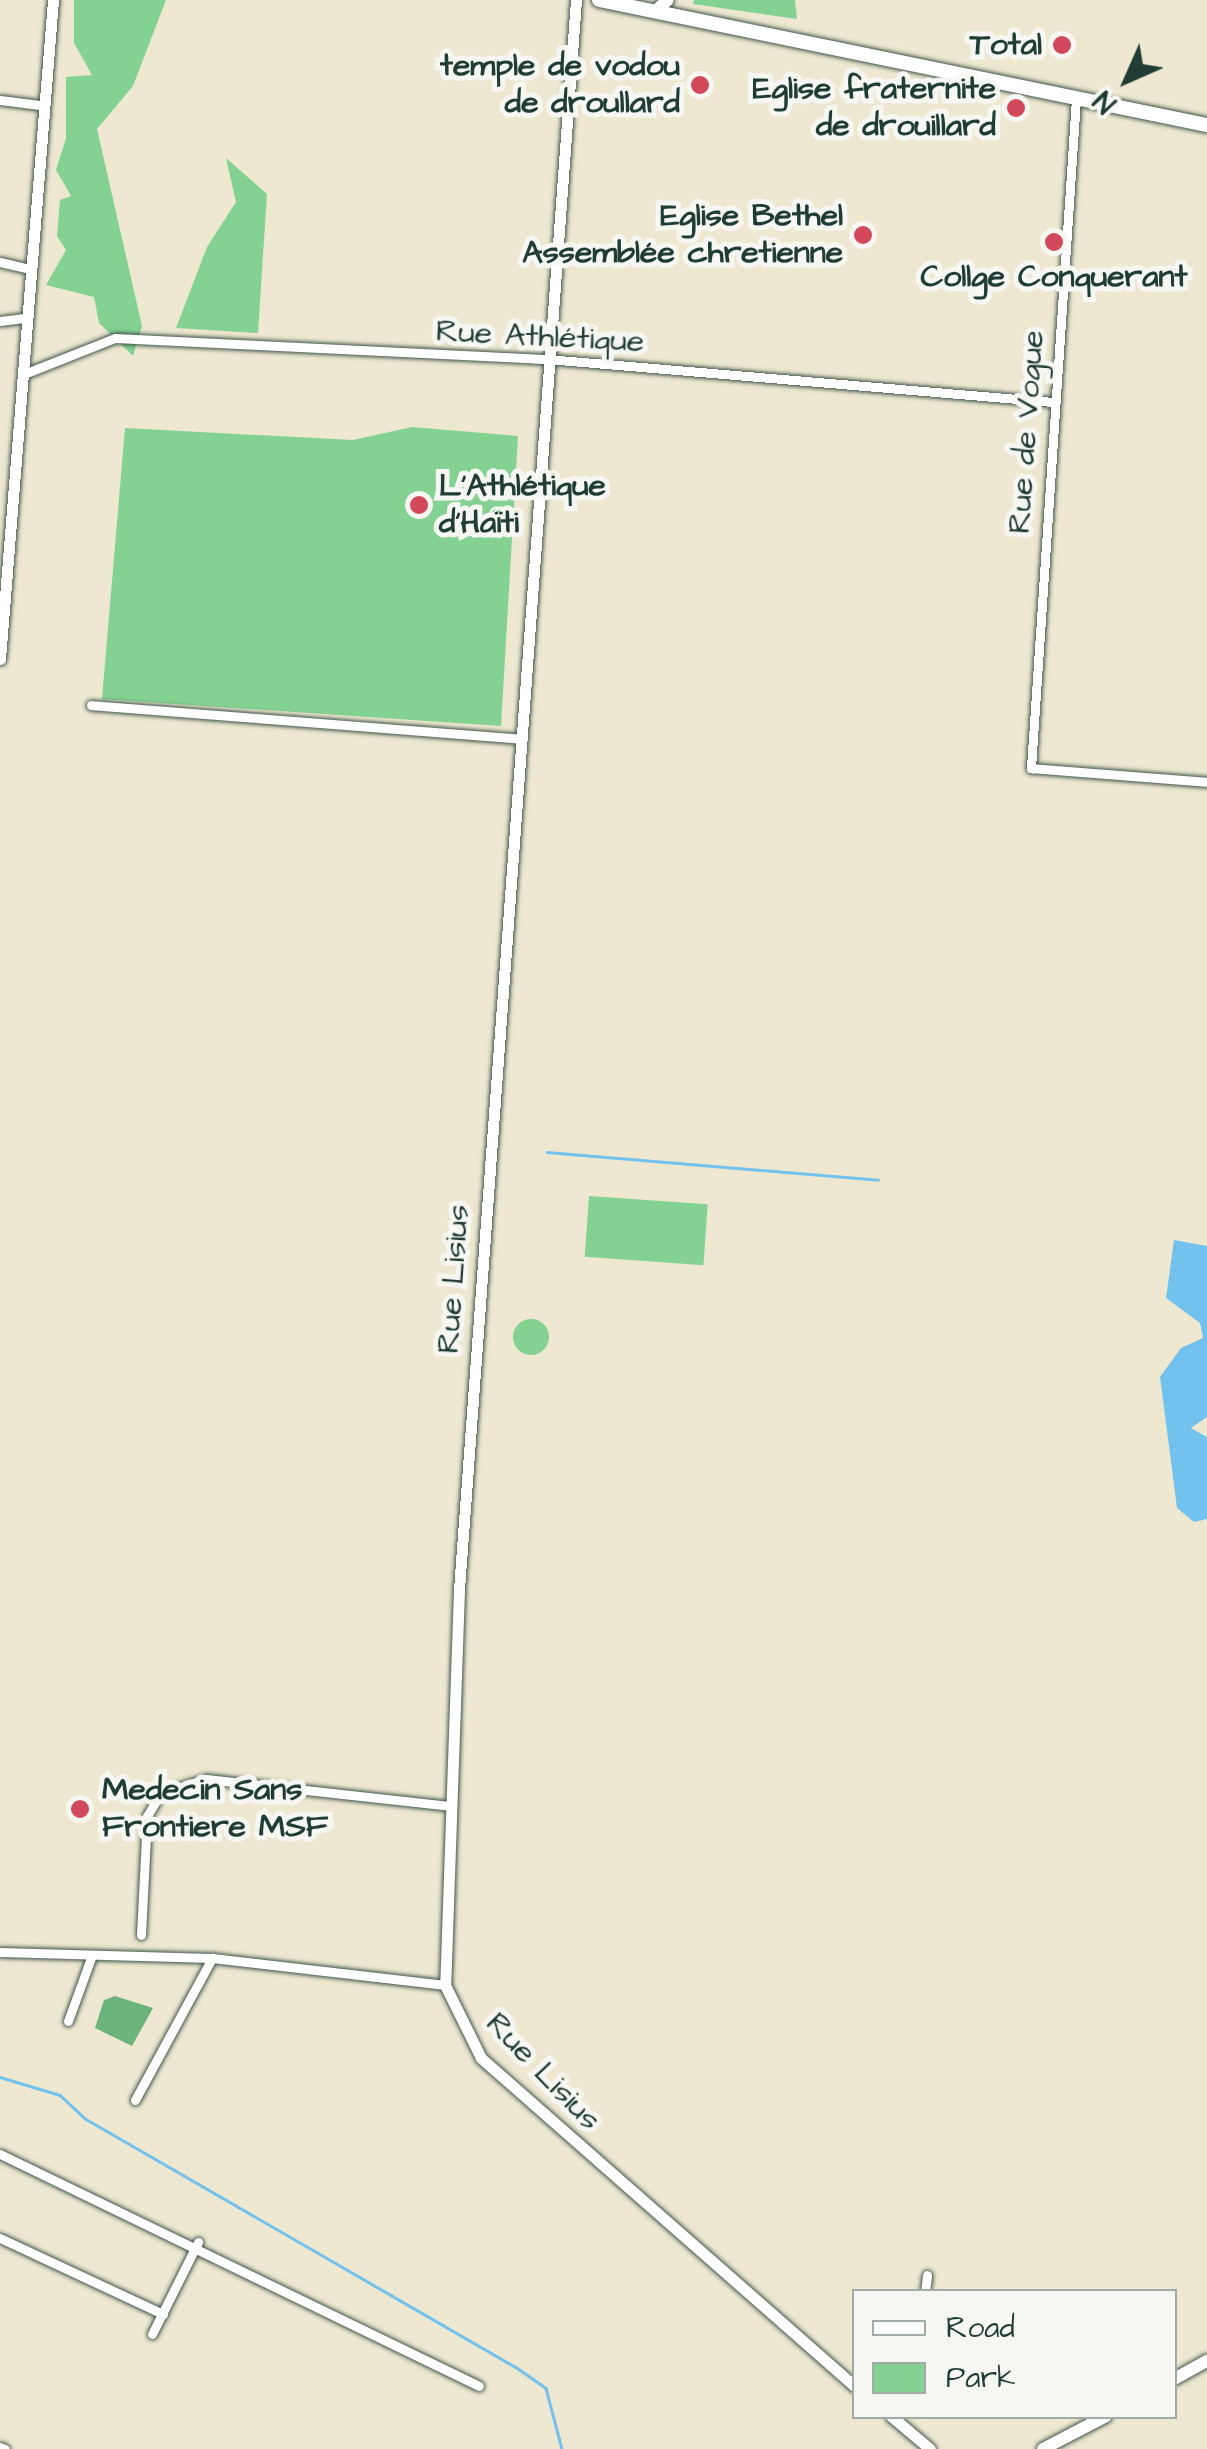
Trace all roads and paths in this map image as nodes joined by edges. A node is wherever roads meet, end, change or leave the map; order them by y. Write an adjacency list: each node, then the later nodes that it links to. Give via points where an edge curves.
1 (53, 0): 9 (street)
2 (576, 0): 15 (street, Rue Lisius)
3 (599, 0): 5 (main road)
4 (668, 0): 6 (main road)
5 (622, 3): 6 (main road)
6 (654, 12): 7 (main road)
7 (1076, 99): 10 (main road); 17 (street, Rue de Vogue)
8 (0, 100): 9 (street)
9 (40, 104): 12 (street)
10 (1207, 125)
11 (0, 262): 12 (street)
12 (27, 268): 13 (street)
13 (26, 318): 14 (street); 16 (street)
14 (0, 320)
15 (546, 359): 16 (street, Rue Athlétique, via 115,338); 17 (street, Rue Athlétique); 21 (street, Rue Lisius)
16 (29, 372): 18 (street)
17 (1053, 402): 22 (street, Rue de Vogue, via 1032,768)
18 (5, 549): 19 (street)
19 (0, 660)
20 (91, 705): 21 (street)
21 (523, 739): 23 (street, Rue Lisius)
22 (1207, 782)
23 (450, 1806): 24 (street, via 206,1780 161,1793 147,1816); 28 (street, Rue Lisius)
24 (142, 1934)
25 (0, 1952): 26 (street)
26 (92, 1955): 27 (street); 29 (street)
27 (212, 1958): 28 (street); 30 (street)
28 (439, 1984): 40 (street, Rue Lisius, via 481,2058)
29 (68, 2021)
30 (135, 2100)
31 (0, 2154): 33 (street)
32 (0, 2238): 36 (street)
33 (198, 2242): 36 (street); 41 (street, via 314,2310)
34 (927, 2276): 35 (street)
35 (925, 2289)
36 (163, 2314): 37 (street)
37 (152, 2334)
38 (1207, 2361): 39 (main road)
39 (1177, 2377)
40 (852, 2384)
41 (479, 2386)
42 (894, 2419): 45 (street)
43 (912, 2419): 45 (street)
44 (1100, 2419): 47 (main road)
45 (907, 2430): 46 (street)
46 (930, 2449)
47 (1044, 2449)

